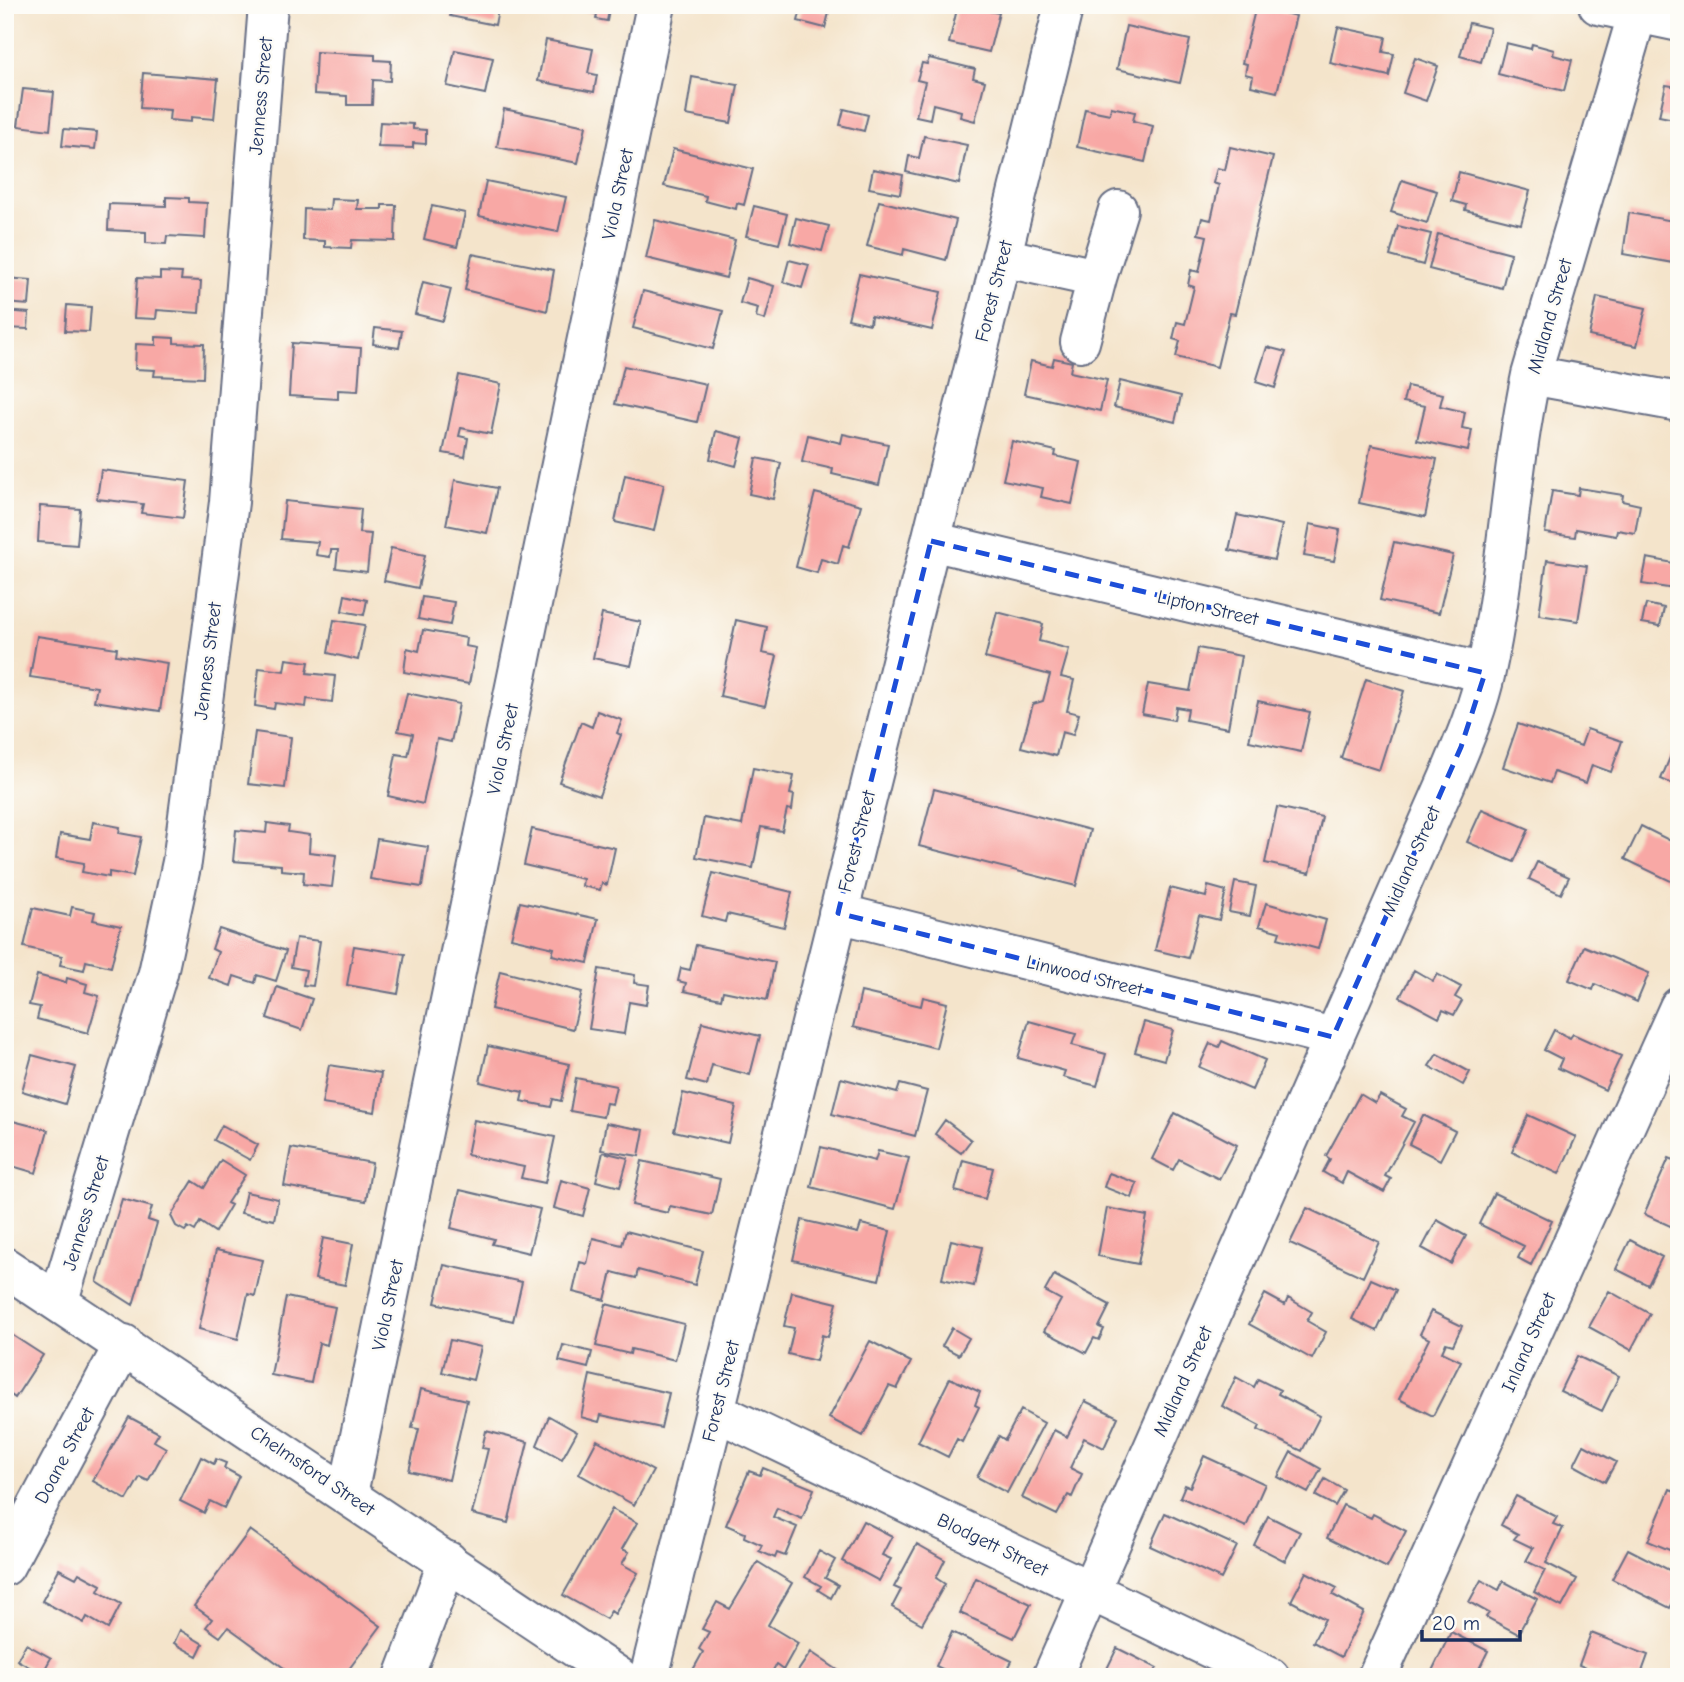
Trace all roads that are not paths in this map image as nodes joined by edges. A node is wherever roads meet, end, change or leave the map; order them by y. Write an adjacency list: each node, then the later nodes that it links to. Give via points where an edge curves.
1 (268, 5): 19 (street, Jenness Street, via 229,502 180,873 158,973)
2 (656, 5): 22 (street, Viola Street)
3 (1064, 5): 8 (street, Forest Street)
4 (1598, 5): 5 (street)
5 (1639, 9): 6 (street); 11 (street, Midland Street)
6 (1679, 22)
7 (1118, 210): 9 (street)
8 (1002, 257): 9 (street); 13 (street, Forest Street)
9 (1097, 278): 10 (street)
10 (1080, 342)
11 (1531, 375): 12 (street); 14 (street, Midland Street)
12 (1679, 402)
13 (930, 541): 14 (street, Lipton Street); 15 (street, Forest Street)
14 (1485, 673): 17 (street, Midland Street, via 1461,747)
15 (838, 913): 17 (street, Linwood Street); 21 (street, Forest Street)
16 (1679, 1007): 31 (street, Inland Street)
17 (1333, 1037): 25 (street, Midland Street)
18 (5, 1267): 19 (street, Chelmsford Street)
19 (58, 1300): 20 (street, Chelmsford Street)
20 (124, 1344): 22 (street, Chelmsford Street); 24 (street, Doane Street)
21 (715, 1411): 25 (street, Blodgett Street); 28 (street, Forest Street)
22 (348, 1494): 23 (street, Chelmsford Street)
23 (448, 1561): 26 (street); 27 (street, Chelmsford Street)
24 (5, 1566)
25 (1090, 1590): 29 (street, Midland Street); 30 (street, Blodgett Street)
26 (404, 1677)
27 (618, 1677)
28 (649, 1677)
29 (1052, 1677)
30 (1270, 1677)
31 (1377, 1677)

